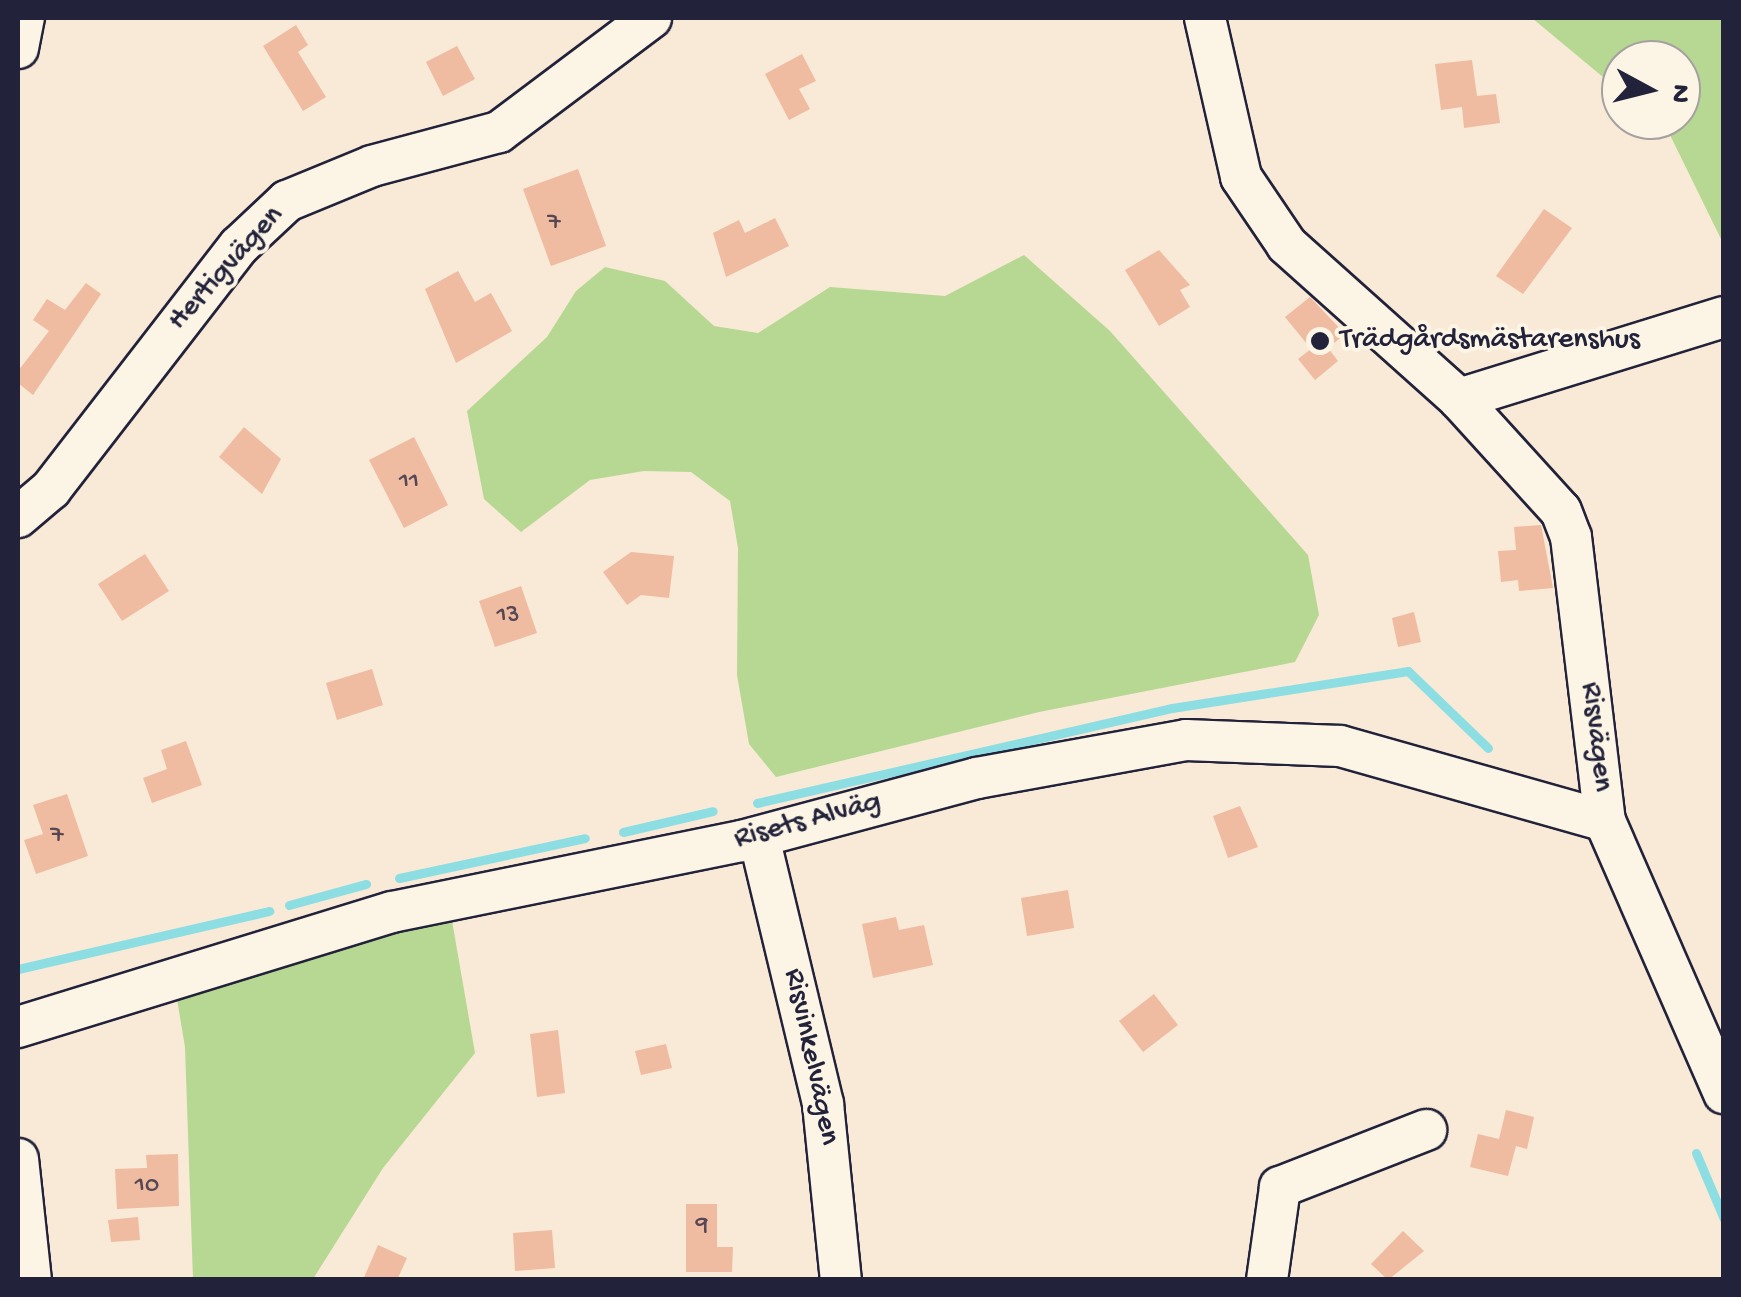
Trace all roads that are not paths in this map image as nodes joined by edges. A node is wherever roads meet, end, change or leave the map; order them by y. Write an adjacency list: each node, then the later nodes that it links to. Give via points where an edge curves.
1 (24, 18): 4 (street)
2 (651, 18): 7 (street, Hertigvägen, via 499,132 372,166 287,201 239,246 51,489)
3 (1206, 18): 6 (street, Risvägen, via 1241,177 1287,245)
4 (18, 48)
5 (1724, 317): 6 (street)
6 (1459, 399): 8 (street, Risvägen, via 1560,511 1571,538)
7 (18, 517)
8 (1605, 821): 9 (street, Risets Alväg, via 1340,746 1230,736 977,778); 11 (street, Risvägen)
9 (759, 837): 10 (street, Risets Alväg, via 374,916); 15 (street, Risvinkelvägen, via 823,1104)
10 (18, 1027)
11 (1724, 1093)
12 (1426, 1130): 16 (street, via 1280,1187)
13 (18, 1160): 14 (street)
14 (31, 1280)
15 (841, 1280)
16 (1267, 1280)

